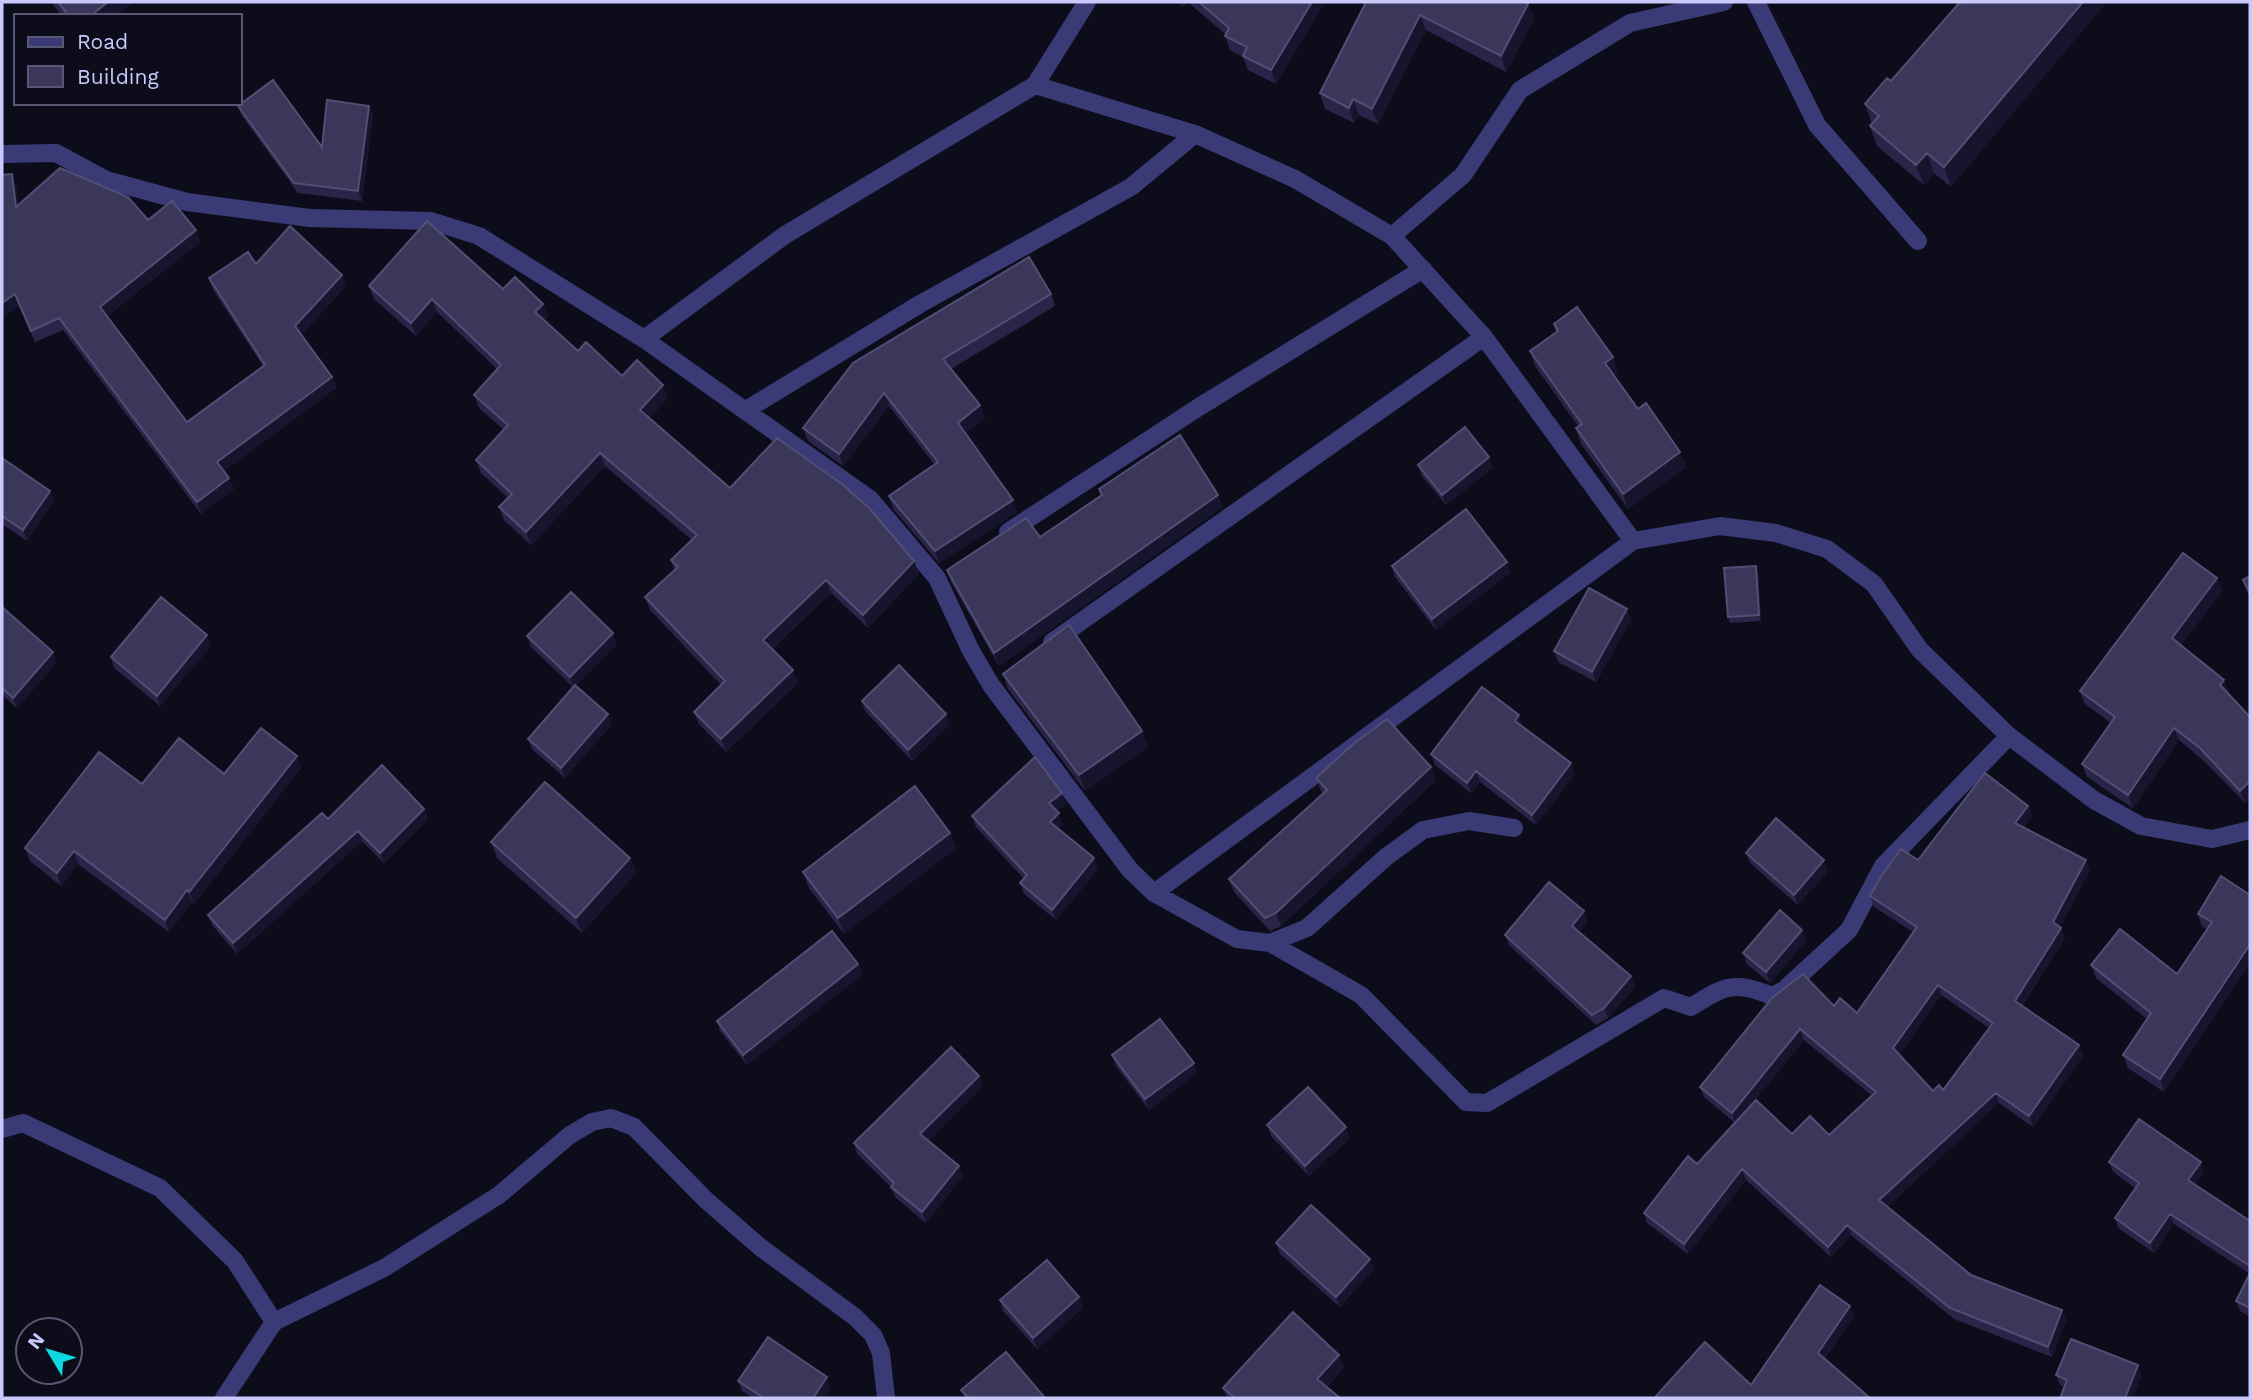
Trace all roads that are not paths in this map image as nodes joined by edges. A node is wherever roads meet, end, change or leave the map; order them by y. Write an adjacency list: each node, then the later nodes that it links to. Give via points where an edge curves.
1 (1087, 2): 4 (street)
2 (1724, 2): 7 (street, via 1630,23 1520,90 1463,174)
3 (1756, 2): 8 (street, via 1817,125)
4 (1035, 85): 5 (street); 11 (street, via 785,234)
5 (1195, 134): 7 (street, via 1295,179); 12 (street, via 1131,187 920,304)
6 (2, 154): 11 (street, via 56,153 106,180 187,202 310,218 431,221 480,236)
7 (1392, 236): 9 (street)
8 (1918, 241)
9 (1423, 269): 10 (street); 13 (street)
10 (1484, 337): 14 (street); 15 (street)
11 (644, 339): 12 (street)
12 (746, 410): 19 (street, via 870,499 943,574 971,652 997,681 1130,870)
13 (996, 539)
14 (1633, 541): 16 (street, via 1720,526 1776,533 1827,549 1874,584 1920,650); 19 (street)
15 (1036, 653)
16 (2009, 736): 18 (street, via 2094,800 2141,826 2212,839); 20 (street, via 1883,866 1849,930 1784,990 1772,996 1732,985 1691,1007 1664,998 1488,1103 1466,1102 1361,995)
17 (1514, 828): 20 (street, via 1469,821 1423,830 1307,928)
18 (2250, 831)
19 (1154, 893): 20 (street, via 1237,939)
20 (1270, 943)
21 (2, 1129): 22 (street, via 23,1123 160,1188 235,1261)
22 (274, 1322): 23 (street); 24 (street, via 384,1268 499,1195 570,1135 592,1122 611,1118 634,1127 751,1240 873,1335 881,1353)
23 (224, 1398)
24 (886, 1398)

